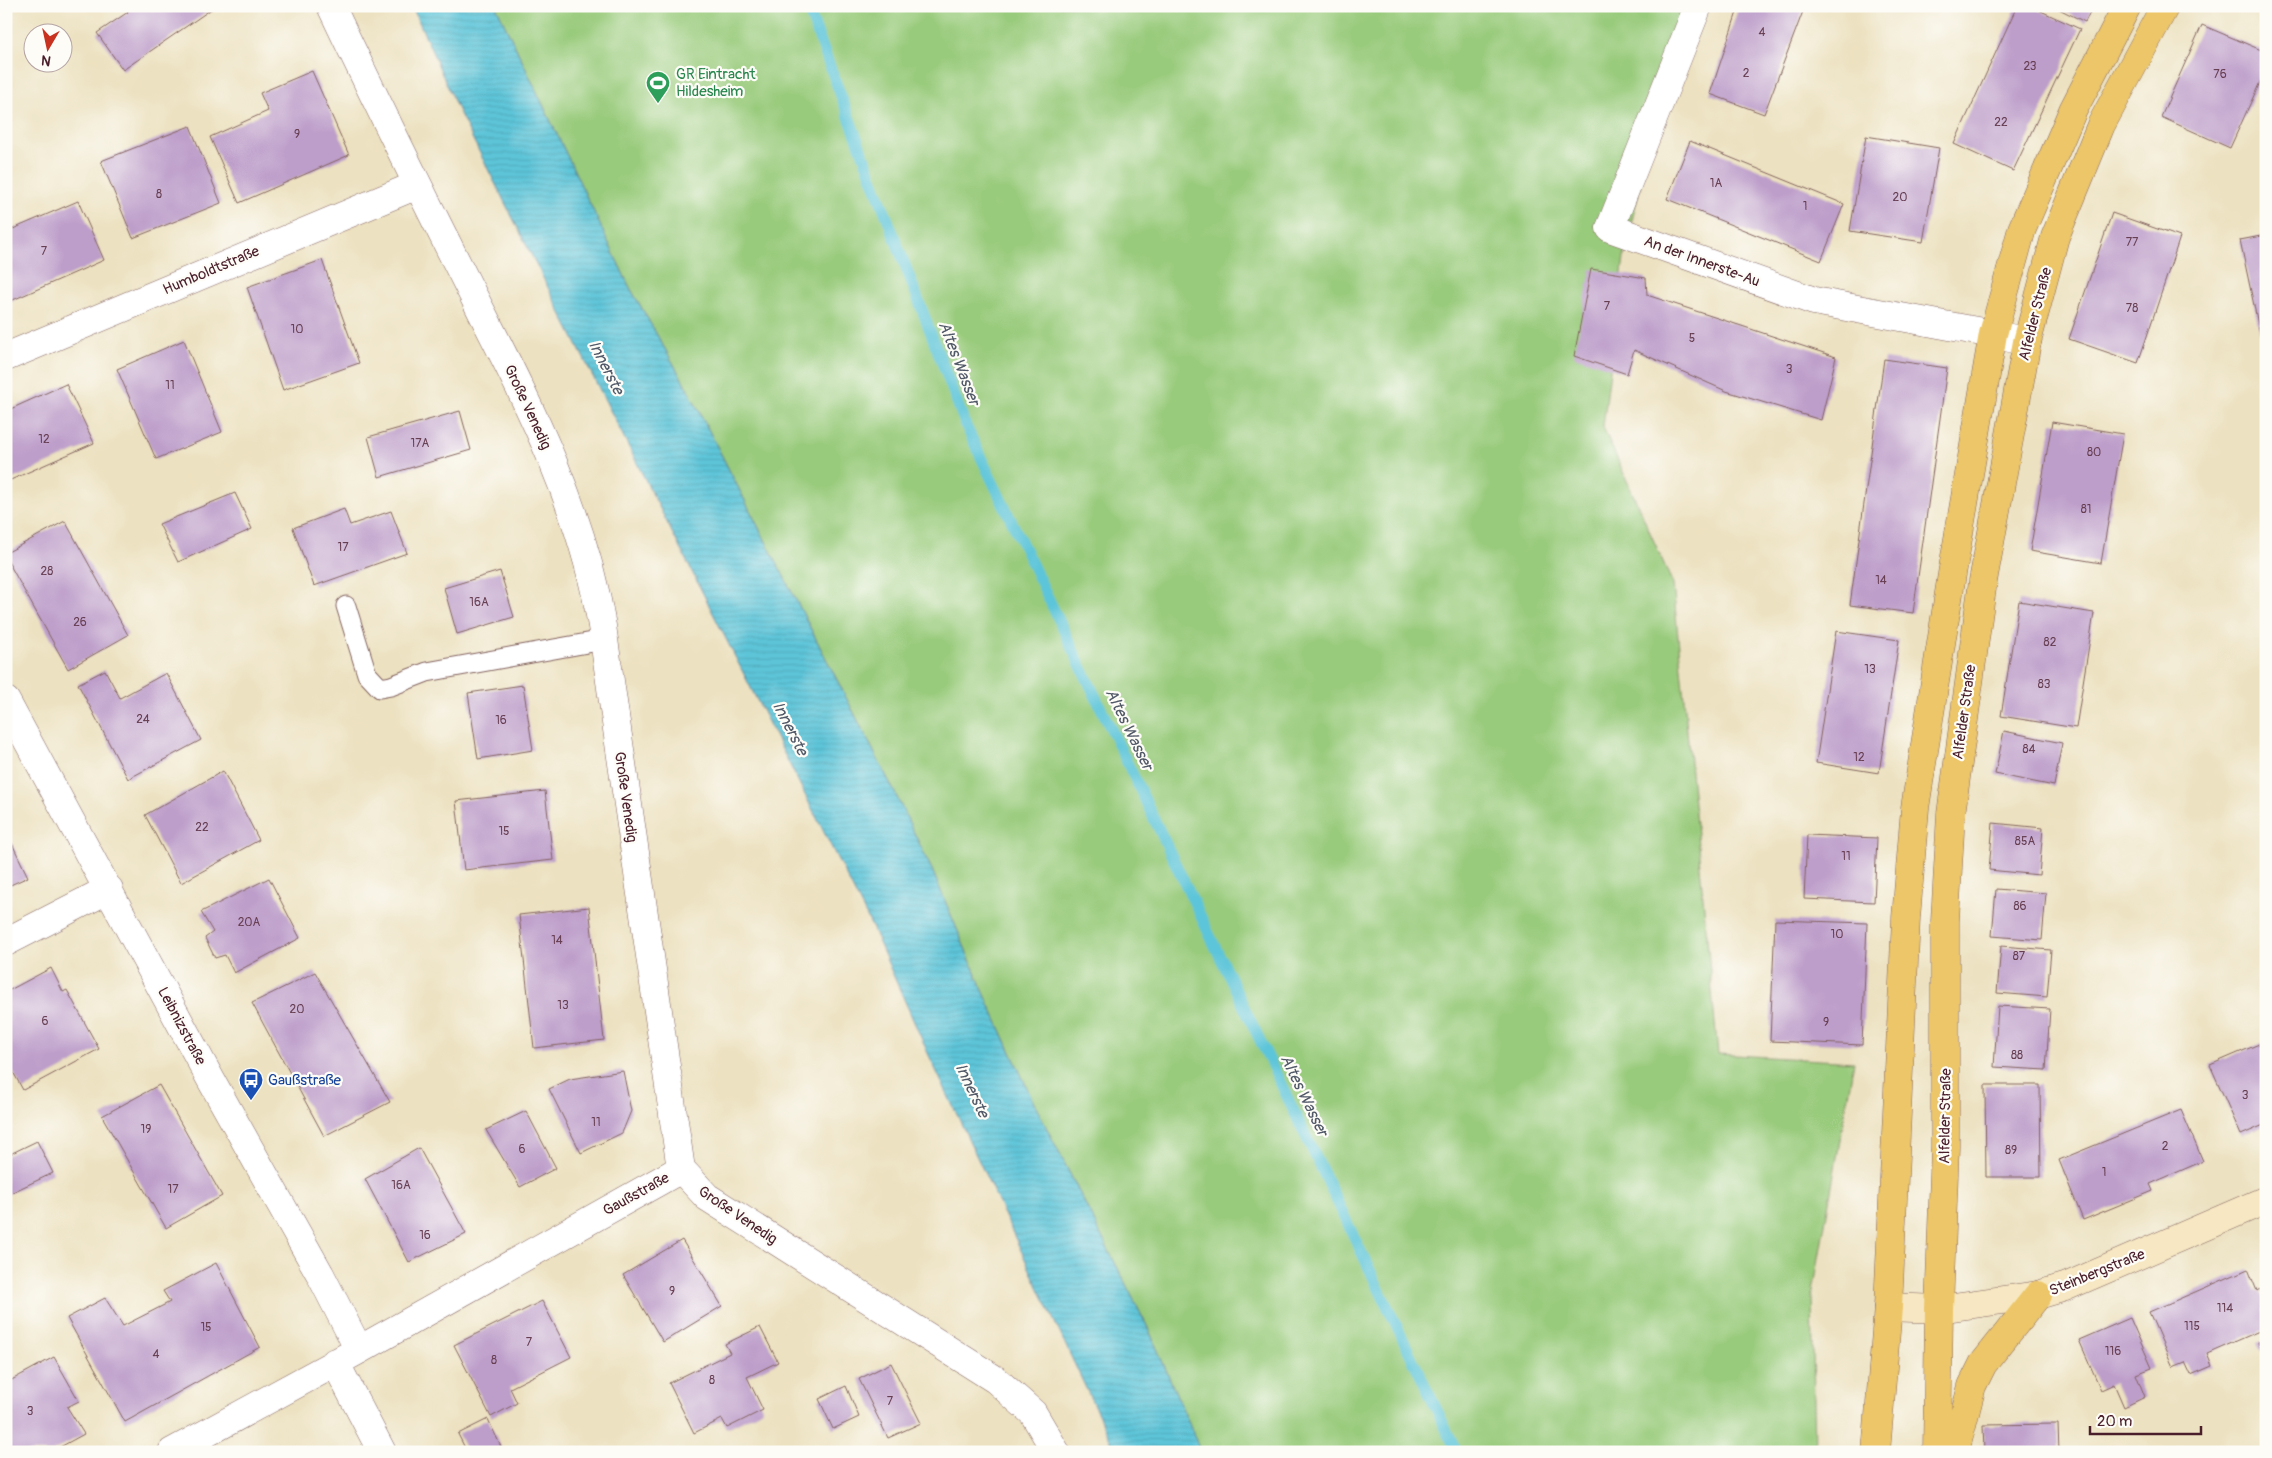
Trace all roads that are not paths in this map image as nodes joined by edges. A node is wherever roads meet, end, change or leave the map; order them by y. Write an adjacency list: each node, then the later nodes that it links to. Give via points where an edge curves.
1 (331, 6): 5 (street, Große Venedig)
2 (1698, 6): 6 (street, An der Innerste-Au, via 1610,228 1814,301)
3 (2127, 6): 6 (main road, via 2073,110 2022,229)
4 (2165, 6): 7 (main road, Alfelder Straße, via 2101,125 2058,228)
5 (417, 185): 8 (street, Humboldtstraße); 10 (street, Große Venedig, via 533,414 566,490 596,589)
6 (1993, 334): 7 (street, An der Innerste-Au); 17 (main road, via 1915,808 1906,918)
7 (2026, 342): 18 (main road, Alfelder Straße, via 1983,581 1951,814 1945,921 1945,1147)
8 (6, 357)
9 (346, 606): 10 (lane, via 367,674 380,688 427,672)
10 (604, 640): 14 (street, Große Venedig)
11 (6, 701): 12 (street, Leibnizstraße)
12 (109, 889): 13 (street); 19 (street, Leibnizstraße, via 320,1274)
13 (6, 942)
14 (681, 1168): 19 (street, Gaußstraße); 23 (street, Große Venedig, via 708,1197 996,1380 1033,1413)
15 (2266, 1200): 16 (main road, Steinbergstraße, via 2065,1287)
16 (2038, 1295): 18 (main road, Steinbergstraße); 26 (main road, via 1984,1364 1972,1386)
17 (1888, 1307): 18 (main road, Steinbergstraße); 24 (main road)
18 (1939, 1309): 25 (main road, Alfelder Straße)
19 (358, 1350): 20 (street, Gaußstraße)
20 (334, 1362): 21 (street, Gaußstraße); 22 (street)
21 (172, 1452)
22 (382, 1452)
23 (1056, 1452)
24 (1876, 1452)
25 (1937, 1452)
26 (1956, 1452)

